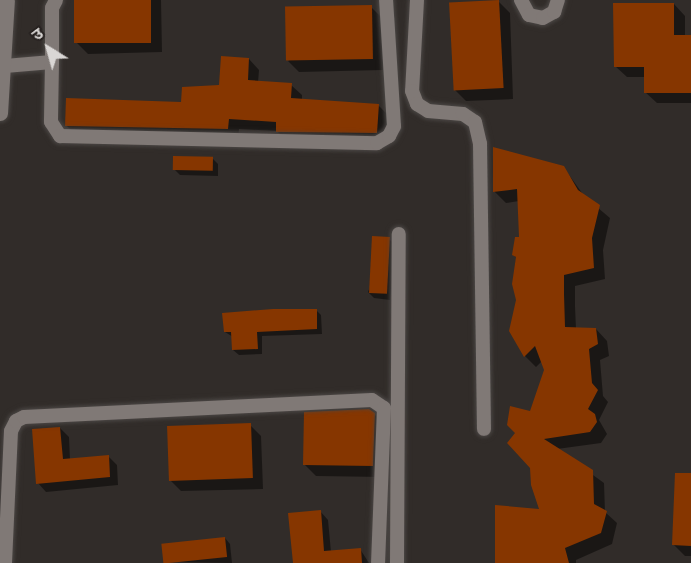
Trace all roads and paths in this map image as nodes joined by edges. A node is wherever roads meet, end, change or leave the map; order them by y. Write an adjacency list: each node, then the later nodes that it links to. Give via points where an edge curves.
1 (7, 0): 8 (street)
2 (56, 0): 7 (street, via 52,8)
3 (386, 0): 7 (street, via 394,126 389,136 376,143 60,136 51,122)
4 (417, 0): 11 (street, via 412,91 417,104 428,111 463,114 476,122 480,144)
5 (521, 0): 6 (street, via 529,15 543,18 554,12)
6 (558, 0)
7 (52, 62): 8 (street)
8 (5, 66): 9 (street)
9 (0, 113)
10 (399, 234): 14 (street)
11 (484, 429)
12 (6, 563): 13 (street, via 11,431 16,421 24,417 372,400 384,408)
13 (378, 563)
14 (397, 563)

